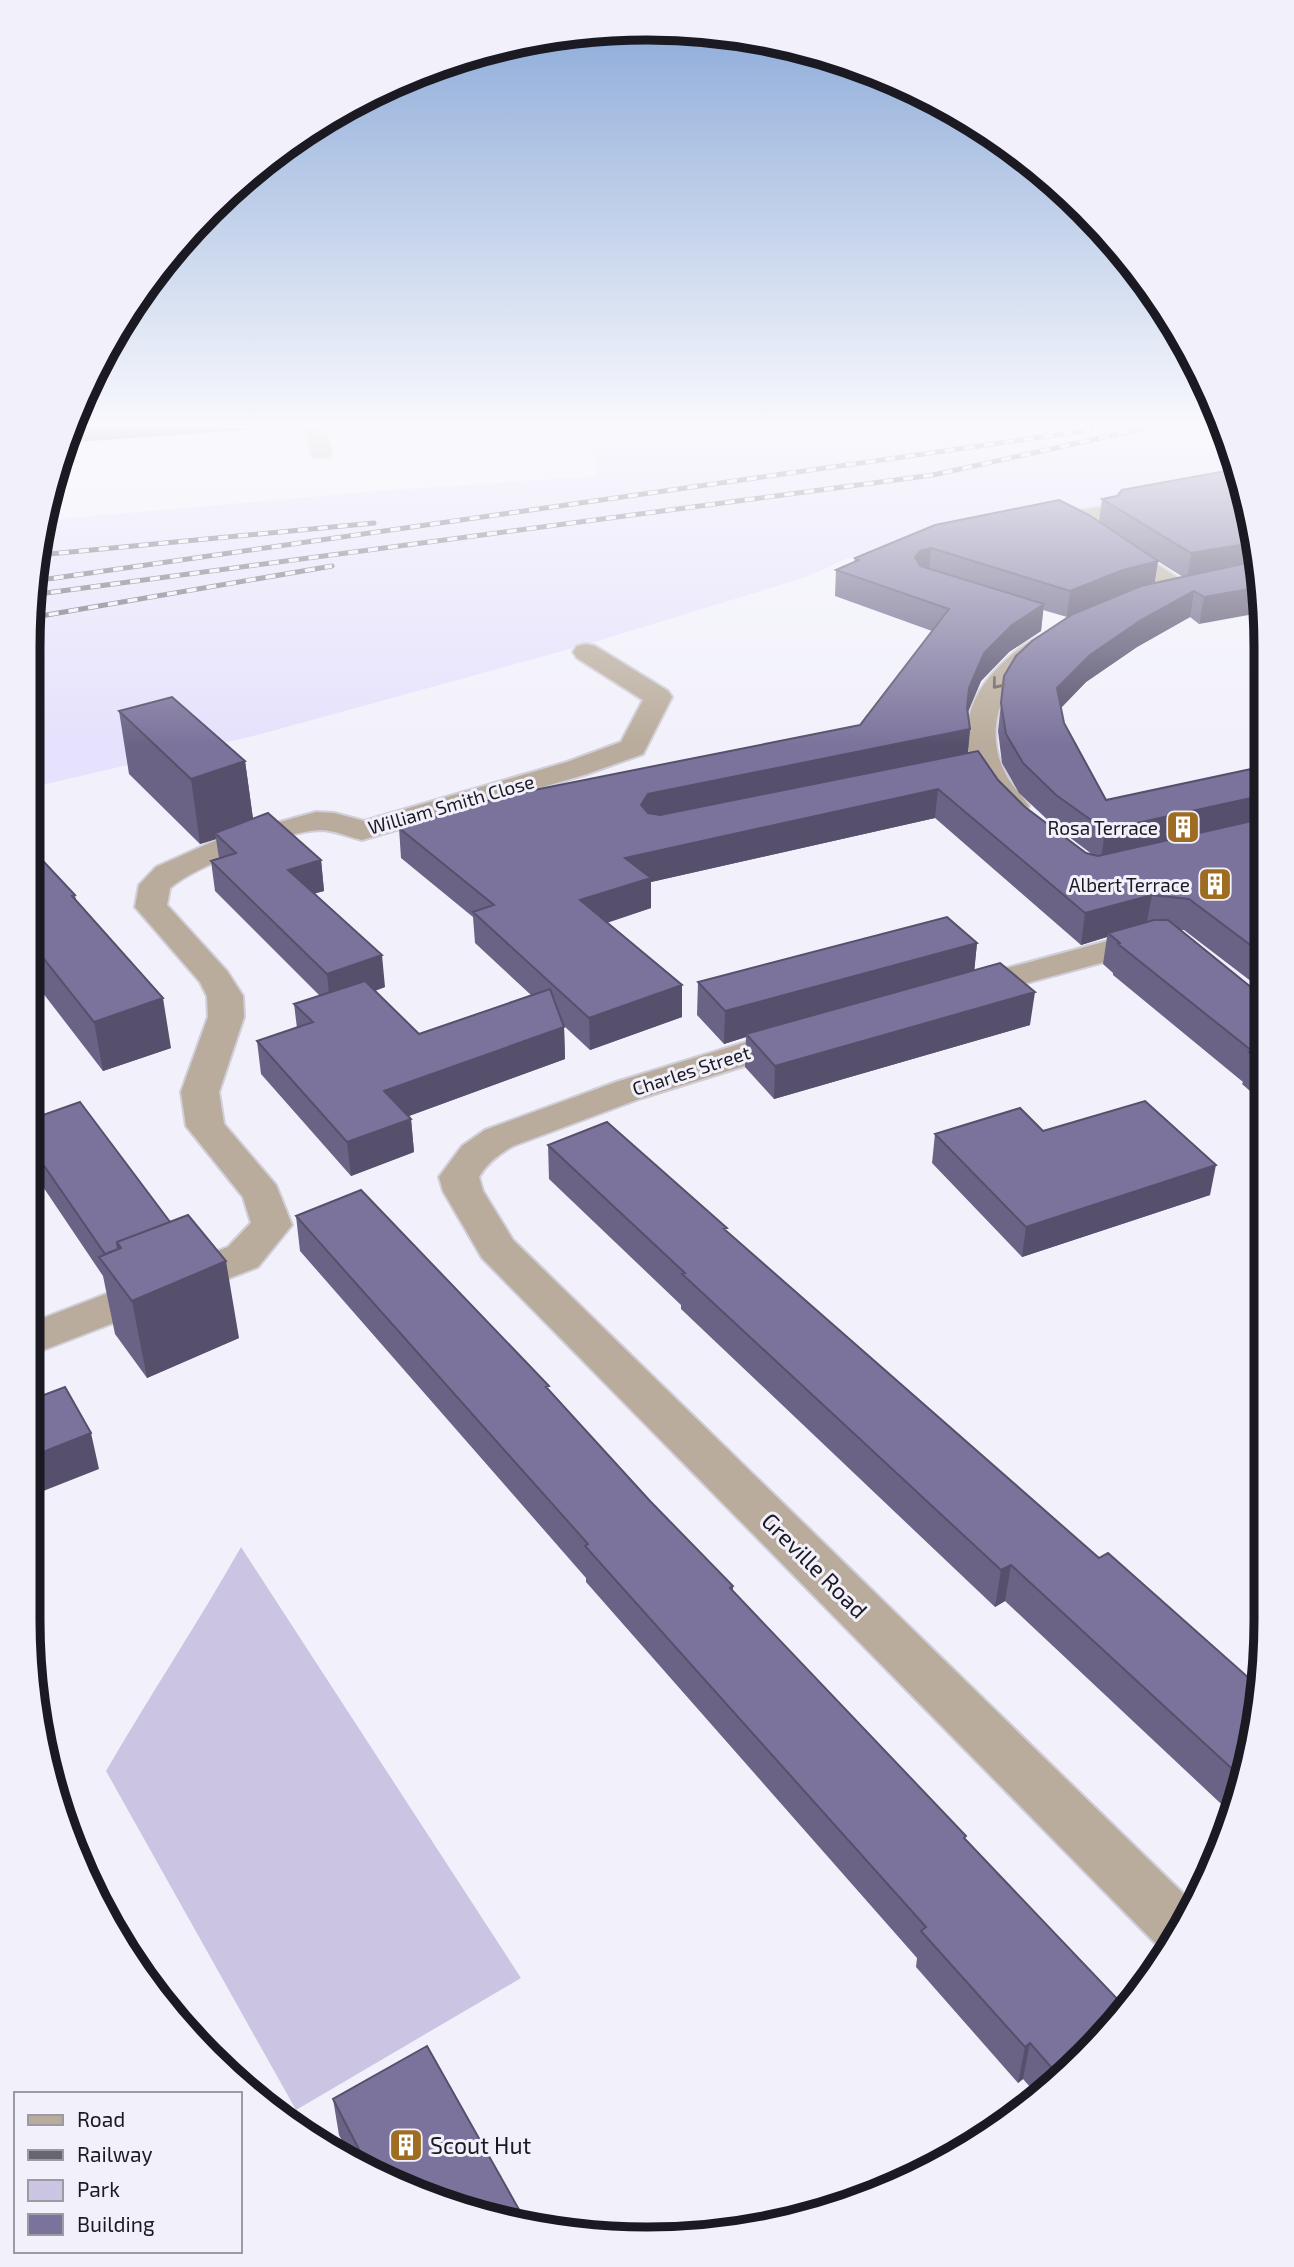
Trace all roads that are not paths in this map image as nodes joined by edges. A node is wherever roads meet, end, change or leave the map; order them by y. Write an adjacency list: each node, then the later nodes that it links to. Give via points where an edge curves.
1 (1095, 534): 2 (street, via 1195,589)
2 (1149, 598)
3 (1057, 625): 5 (street, one-way to 5, via 987,696 981,719)
4 (586, 652): 12 (street, William Smith Close, via 659,697 633,748 362,831 340,821 314,821 185,862 157,881 151,907 215,978 225,996 226,1017 200,1092 205,1126 262,1194 272,1225 243,1257)
5 (986, 768): 6 (street); 7 (street, via 995,785)
6 (955, 771)
7 (1030, 823)
8 (1169, 942): 9 (street, via 1147,939)
9 (935, 998)
10 (828, 1028): 11 (street, Charles Street, via 629,1090 499,1138 468,1162 459,1177)
11 (463, 1191): 13 (street, Greville Road, via 497,1249)
12 (40, 1336)
13 (1173, 1922)

